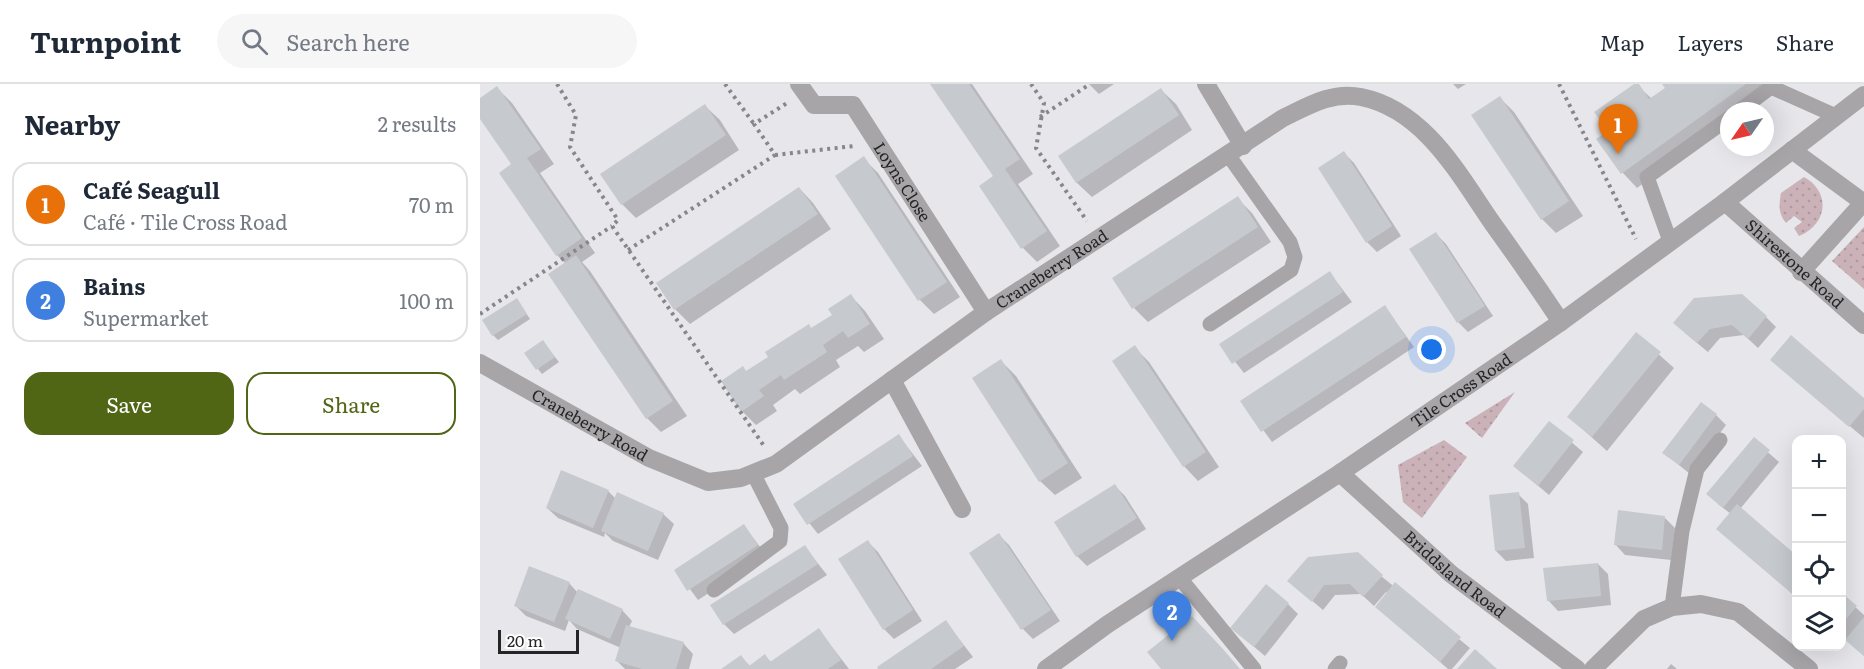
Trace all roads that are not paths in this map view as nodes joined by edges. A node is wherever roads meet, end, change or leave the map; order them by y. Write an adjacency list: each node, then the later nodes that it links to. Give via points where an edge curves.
1 (1206, 84): 8 (street)
2 (802, 88): 13 (street, Loyns Close, via 814,105 854,105)
3 (1864, 95): 5 (street, Tile Cross Road)
4 (1750, 102): 5 (lane, via 1771,87)
5 (1836, 116): 7 (street, Tile Cross Road)
6 (1720, 124): 11 (lane, via 1647,177)
7 (1792, 150): 9 (street, Tile Cross Road); 10 (street)
8 (1236, 151): 13 (street, Craneberry Road); 14 (street, Craneberry Road, via 1283,118 1324,98 1360,97 1390,107 1419,127 1443,152); 15 (lane, via 1295,257 1291,270)
9 (1725, 202): 11 (street, Tile Cross Road); 12 (street, Shirestone Road)
10 (1864, 203): 12 (street)
11 (1670, 241): 14 (street, Tile Cross Road)
12 (1801, 272): 16 (street, Shirestone Road)
13 (986, 312): 18 (street, Craneberry Road)
14 (1562, 322): 21 (street, Tile Cross Road)
15 (1210, 324)
16 (1864, 325)
17 (480, 363): 20 (street, Craneberry Road, via 649,458 708,482)
18 (892, 380): 20 (street, Craneberry Road, via 776,464); 22 (street)
19 (1720, 440): 25 (lane, via 1697,469 1682,531)
20 (753, 473): 24 (lane, via 781,528 780,541)
21 (1340, 473): 23 (street, Tile Cross Road); 28 (street, Briddsland Road, via 1451,574)
22 (962, 509)
23 (1179, 577): 26 (street, Tile Cross Road); 27 (lane)
24 (714, 590)
25 (1672, 607): 29 (street, via 1644,619); 30 (street, via 1701,604 1738,612)
26 (1048, 668)
27 (1254, 669)
28 (1577, 669)
29 (1593, 669)
30 (1809, 669)

